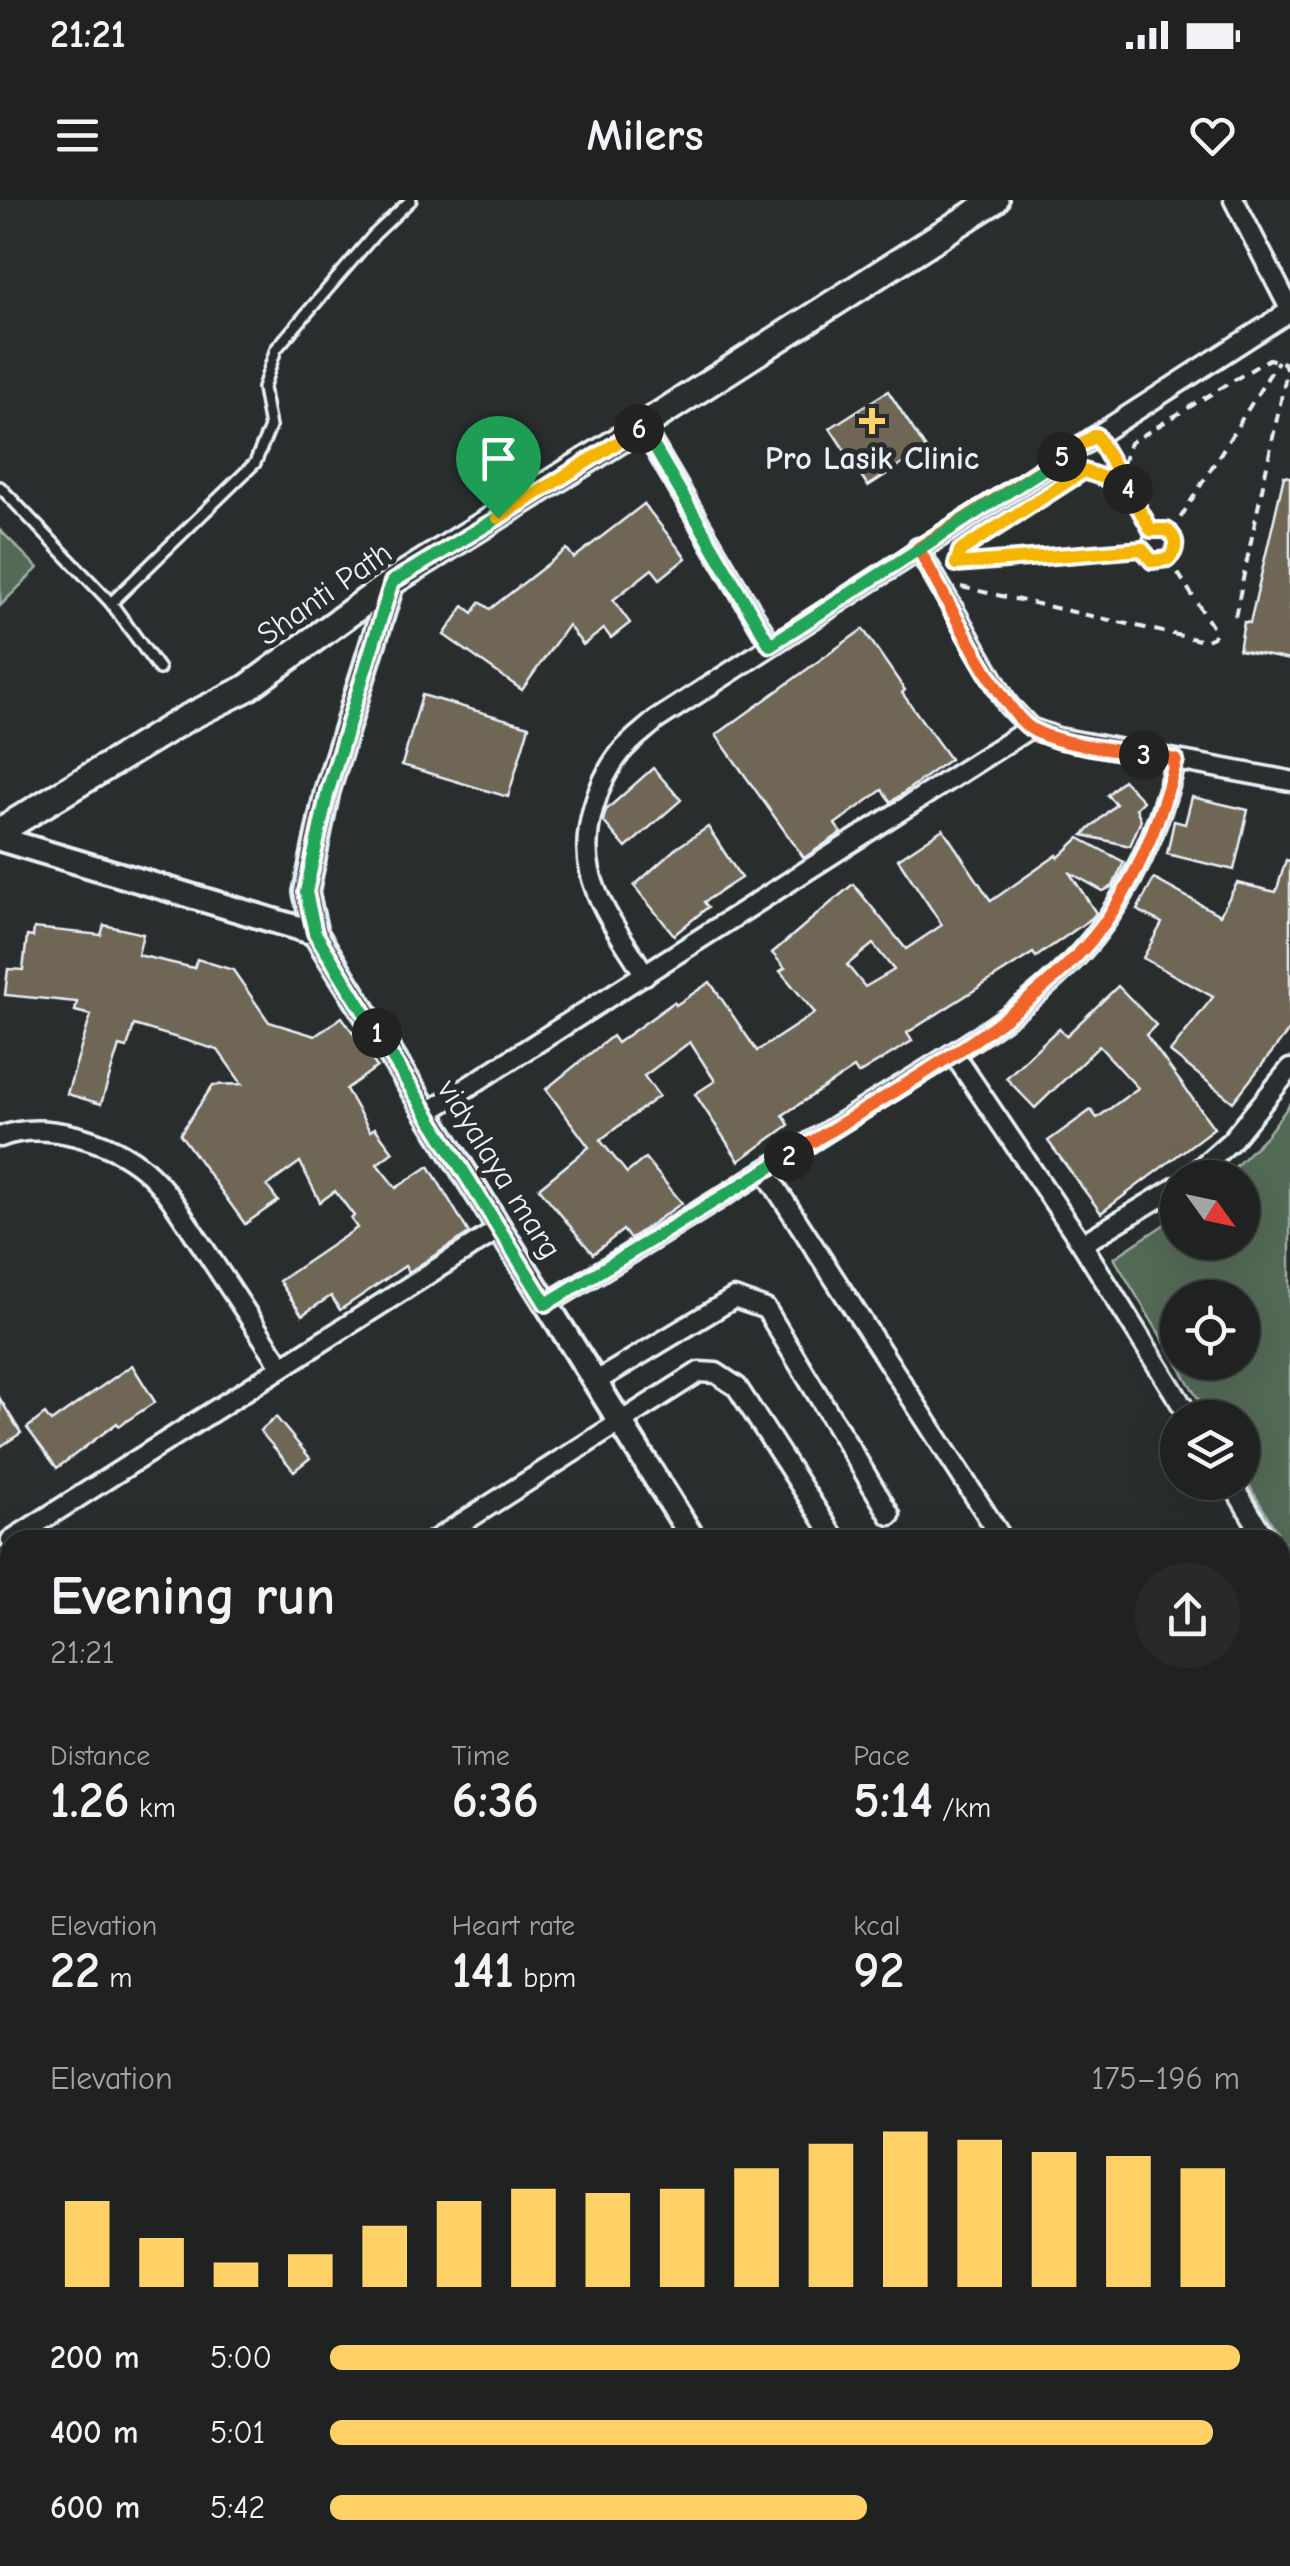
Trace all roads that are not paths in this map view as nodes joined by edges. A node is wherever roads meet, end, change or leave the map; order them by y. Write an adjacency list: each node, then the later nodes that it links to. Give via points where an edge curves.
1 (411, 200): 9 (lane, via 276,349 263,388 270,427 256,463)
2 (1234, 200): 4 (street)
3 (989, 202): 5 (main road, Shanti Path)
4 (1290, 310): 7 (street)
5 (642, 426): 8 (main road, Shanti Path); 10 (street)
6 (0, 487): 9 (lane)
7 (918, 548): 10 (street); 12 (street, via 1008,705)
8 (392, 582): 15 (main road, Shanti Path, via 248,688); 17 (street, via 328,791 306,892)
9 (111, 603): 11 (lane)
10 (770, 645): 18 (street, via 656,720 620,753 601,787 589,829 589,870)
11 (159, 669)
12 (1030, 728): 13 (street); 18 (street)
13 (1176, 760): 14 (street); 19 (street, via 1139,864 1094,937 1044,988)
14 (1290, 781)
15 (0, 831)
16 (0, 839): 17 (street)
17 (315, 933): 21 (street, vidyalaya marg)
18 (645, 975): 21 (street)
19 (953, 1053): 24 (street); 27 (street)
20 (1290, 1069): 23 (street)
21 (427, 1113): 26 (street, vidyalaya marg)
22 (0, 1137): 29 (street, via 56,1130 144,1169)
23 (1209, 1160)
24 (765, 1171): 28 (street); 39 (street)
25 (1160, 1197): 27 (street)
26 (499, 1229): 28 (street, vidyalaya marg); 29 (street)
27 (1082, 1244): 31 (street)
28 (546, 1304): 30 (street, vidyalaya marg)
29 (282, 1367): 35 (street)
30 (595, 1382): 32 (street, vidyalaya marg); 34 (street, via 734,1298 749,1301 766,1309)
31 (1179, 1400)
32 (619, 1421): 36 (street); 37 (street, vidyalaya marg); 38 (street, via 700,1372 716,1373 737,1387)
33 (1241, 1500): 40 (street)
34 (890, 1515)
35 (26, 1530)
36 (450, 1530)
37 (688, 1530)
38 (830, 1530)
39 (997, 1530)
40 (1260, 1530)

